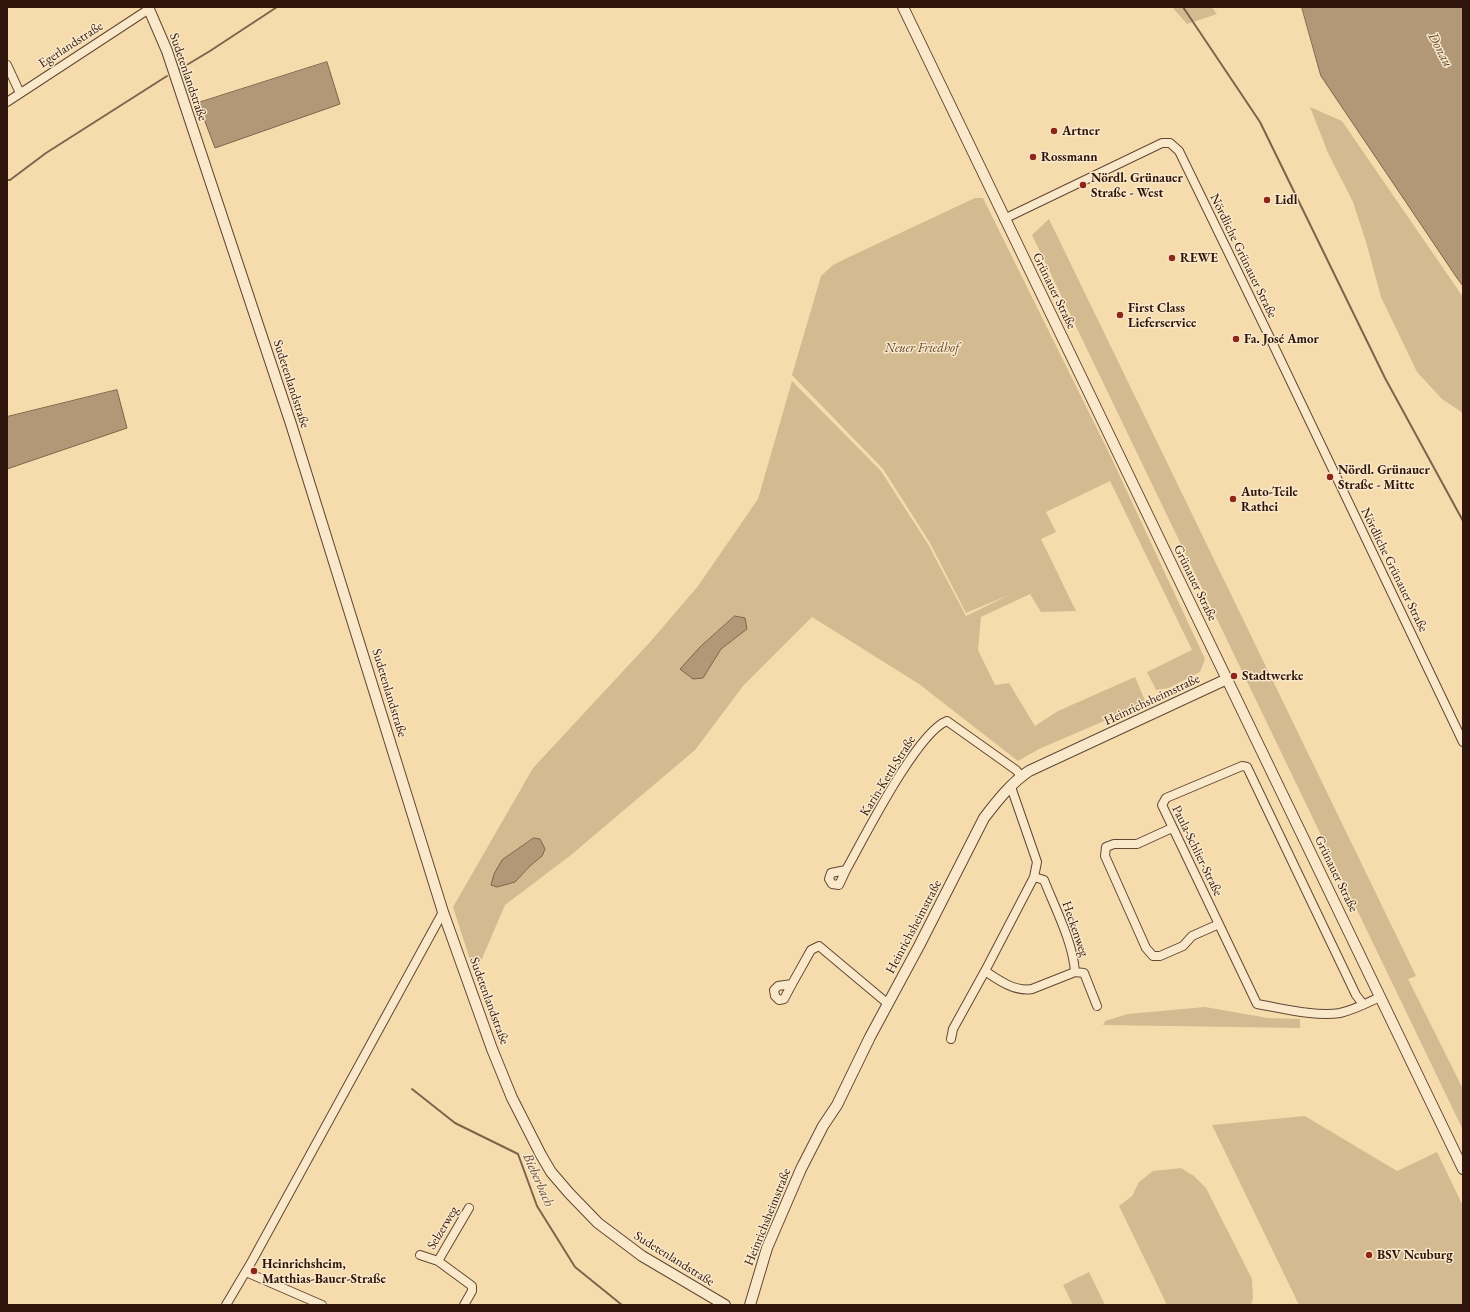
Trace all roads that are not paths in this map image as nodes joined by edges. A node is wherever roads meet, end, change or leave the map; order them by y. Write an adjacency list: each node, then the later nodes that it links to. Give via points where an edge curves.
1 (903, 7): 6 (street, Grünauer Straße)
2 (148, 8): 4 (street, Egerlandstraße); 14 (street, Sudetenlandstraße, via 168,51 291,424)
3 (7, 65): 4 (street)
4 (20, 93): 5 (street, Egerlandstraße)
5 (7, 102)
6 (1004, 219): 7 (street, Grünauer Straße); 8 (street, Nördliche Grünauer Straße, via 1162,143 1170,143 1179,151)
7 (1227, 680): 9 (street, Heinrichsheimstraße); 19 (street, Grünauer Straße)
8 (1463, 742)
9 (1021, 776): 10 (street, Heinrichsheimstraße); 12 (street, Karin-Kettl-Straße, via 948,721 942,723 923,741 900,775)
10 (1011, 787): 13 (street, via 1037,862); 20 (street, Heinrichsheimstraße, via 984,818 922,942)
11 (1172, 828): 15 (street, Paula-Schlier-Straße); 15 (street, via 1137,844 1114,844 1106,847 1105,856 1146,948 1152,956 1160,956 1182,946 1192,936); 21 (street, Paula-Schlier-Straße, via 1162,805 1166,798 1242,766 1247,767 1356,995)
12 (846, 870)
13 (1034, 877): 16 (street); 17 (street, Heckenweg, via 1044,880 1066,935)
14 (443, 912): 28 (street); 32 (street, Sudetenlandstraße, via 512,1098 551,1172 598,1223 620,1240 642,1256)
15 (1219, 924): 21 (street, Paula-Schlier-Straße, via 1257,1004 1320,1014 1351,1010)
16 (985, 971): 17 (street, Heckenweg, via 1000,981 1025,990); 23 (street, via 953,1029)
17 (1075, 972): 22 (street, via 1084,973)
18 (792, 984): 20 (street, via 811,950 819,946)
19 (1380, 997): 21 (street, Paula-Schlier-Straße); 24 (street, Grünauer Straße)
20 (887, 1003): 33 (street, Heinrichsheimstraße, via 837,1105 823,1126 795,1182 764,1256)
21 (1363, 1004)
22 (1098, 1006)
23 (951, 1039)
24 (1463, 1169)
25 (469, 1208): 27 (street, Selzerweg)
26 (420, 1255): 27 (street, Selzerweg)
27 (438, 1261): 31 (street, Selzerweg, via 472,1286)
28 (246, 1272): 29 (street); 30 (street)
29 (226, 1305)
30 (322, 1305)
31 (464, 1305)
32 (725, 1305)
33 (750, 1305)

